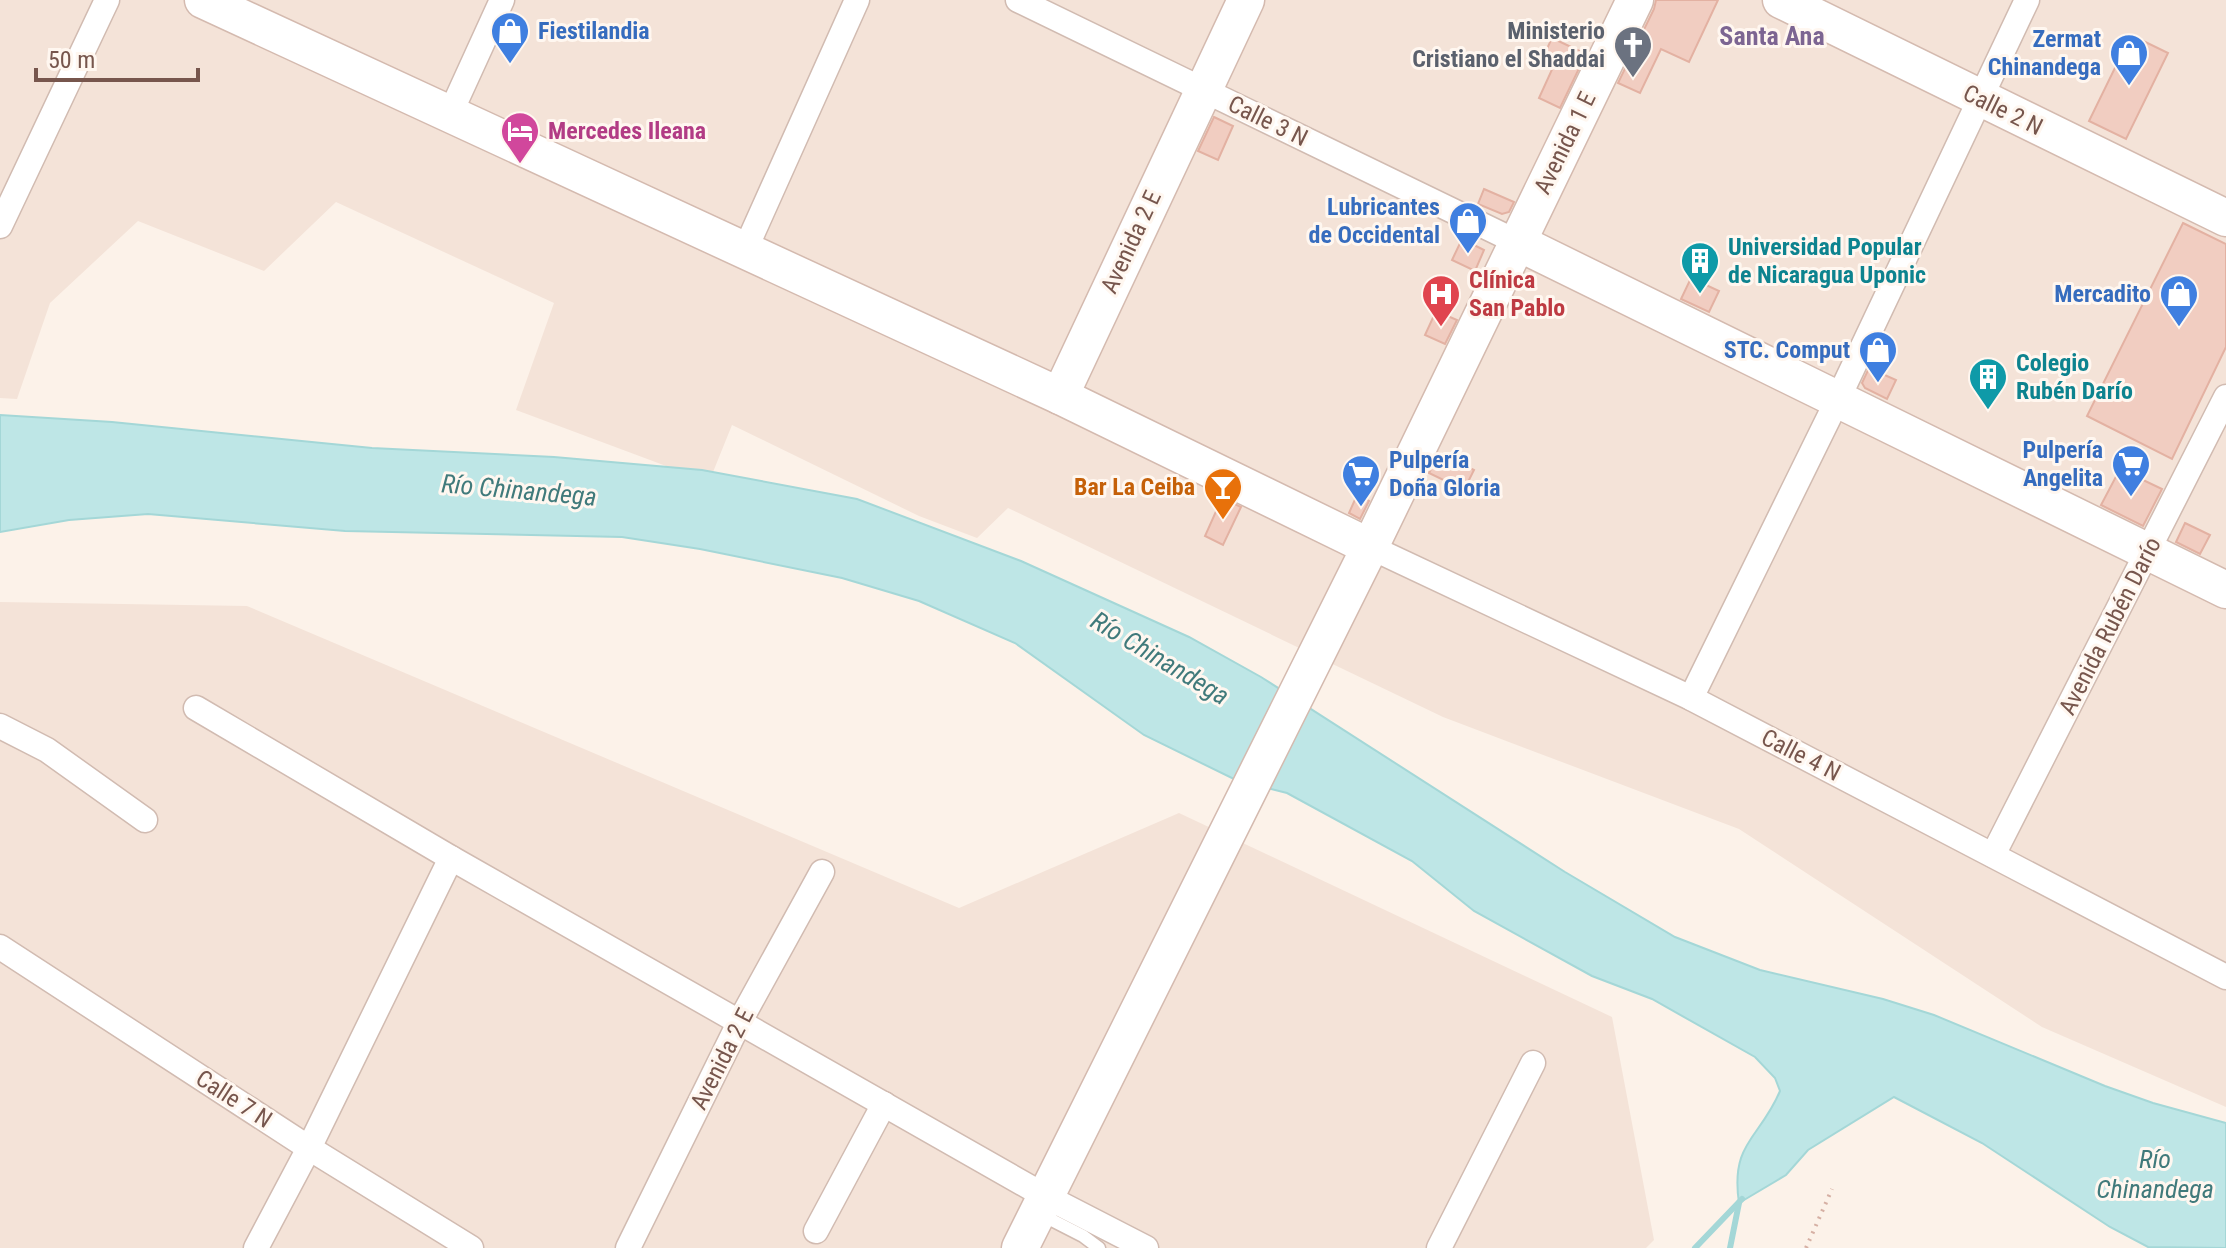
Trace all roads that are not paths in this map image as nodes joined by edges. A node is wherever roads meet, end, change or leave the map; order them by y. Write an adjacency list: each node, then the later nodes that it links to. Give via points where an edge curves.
1 (107, 0): 14 (street)
2 (203, 0): 12 (street)
3 (502, 0): 12 (street)
4 (857, 0): 16 (street)
5 (1018, 0): 10 (street, Calle 3 N)
6 (1246, 0): 10 (street, Avenida 2 E)
7 (1635, 0): 15 (street, Avenida 1 E)
8 (1781, 0): 11 (street, Calle 2 N)
9 (2027, 0): 11 (street)
10 (1202, 89): 15 (street, Calle 3 N); 17 (street, Avenida 2 E)
11 (1982, 99): 13 (street, Calle 2 N); 19 (street)
12 (450, 114): 16 (street)
13 (2226, 218)
14 (0, 226)
15 (1517, 242): 19 (street); 20 (street, Avenida 1 E)
16 (745, 250): 17 (street)
17 (1060, 396): 20 (street)
18 (2226, 397): 21 (street, Avenida Rubén Darío)
19 (1837, 401): 21 (street); 23 (street)
20 (1370, 547): 23 (street, Calle 4 N); 36 (street, Avenida 1 E)
21 (2148, 551): 22 (street); 27 (street, Avenida Rubén Darío)
22 (2226, 590)
23 (1691, 698): 27 (street, Calle 4 N)
24 (196, 708): 28 (street)
25 (0, 726): 26 (street, via 47,750)
26 (145, 820)
27 (1993, 855): 31 (street, Calle 4 N)
28 (451, 858): 32 (street); 35 (street)
29 (822, 872): 32 (street, Avenida 2 E)
30 (0, 947): 35 (street, Calle 7 N)
31 (2226, 977)
32 (740, 1021): 34 (street); 40 (street, Avenida 2 E)
33 (1533, 1063): 44 (street)
34 (884, 1104): 36 (street); 37 (street)
35 (309, 1148): 38 (street); 39 (street, Calle 7 N)
36 (1041, 1205): 41 (street, Avenida 1 E); 42 (lane); 43 (street)
37 (816, 1231)
38 (256, 1248)
39 (471, 1248)
40 (628, 1248)
41 (1020, 1248)
42 (1099, 1248)
43 (1146, 1248)
44 (1439, 1248)

